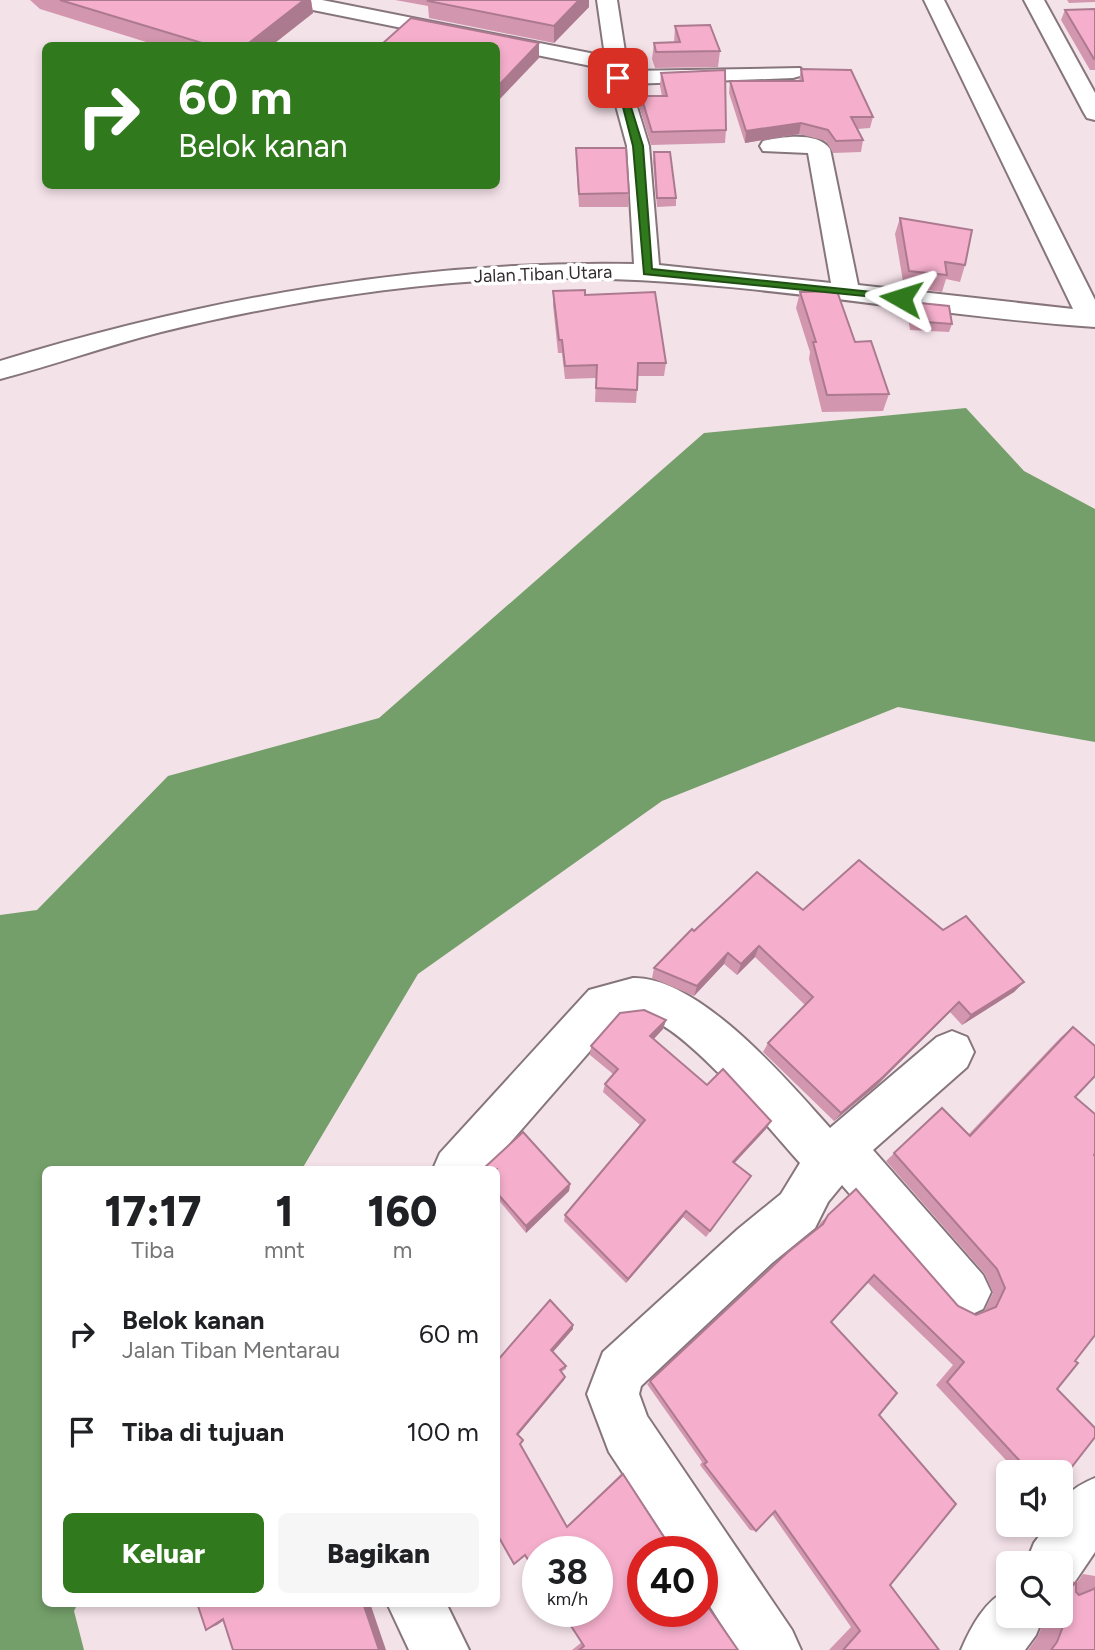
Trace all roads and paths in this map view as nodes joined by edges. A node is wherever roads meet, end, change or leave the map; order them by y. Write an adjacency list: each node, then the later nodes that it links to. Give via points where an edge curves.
1 (293, 0): 6 (street)
2 (934, 0): 14 (street)
3 (601, 1): 8 (street)
4 (1037, 6): 5 (street); 10 (street)
5 (1067, 12)
6 (485, 42)
7 (500, 45): 8 (street)
8 (617, 71): 9 (street); 12 (street, via 638,146)
9 (793, 72)
10 (1095, 113)
11 (771, 146): 13 (street, via 806,144 819,149)
12 (647, 272): 13 (street, Jalan Tiban Utara); 15 (street, Jalan Tiban Utara, via 497,273 338,291 187,317)
13 (846, 292): 14 (street, Jalan Tiban Utara)
14 (1093, 319)
15 (0, 370)
16 (952, 1052): 17 (street)
17 (834, 1157): 18 (street, via 818,1149 735,1060 675,1010 652,999 624,997 604,1004); 19 (street); 25 (street, via 811,1185 798,1211 621,1370 613,1394 628,1433)
18 (459, 1166)
19 (966, 1292)
20 (1095, 1506): 21 (street)
21 (1063, 1551)
22 (417, 1607): 24 (street)
23 (1006, 1628): 26 (street)
24 (440, 1650)
25 (772, 1650)
26 (990, 1650)

